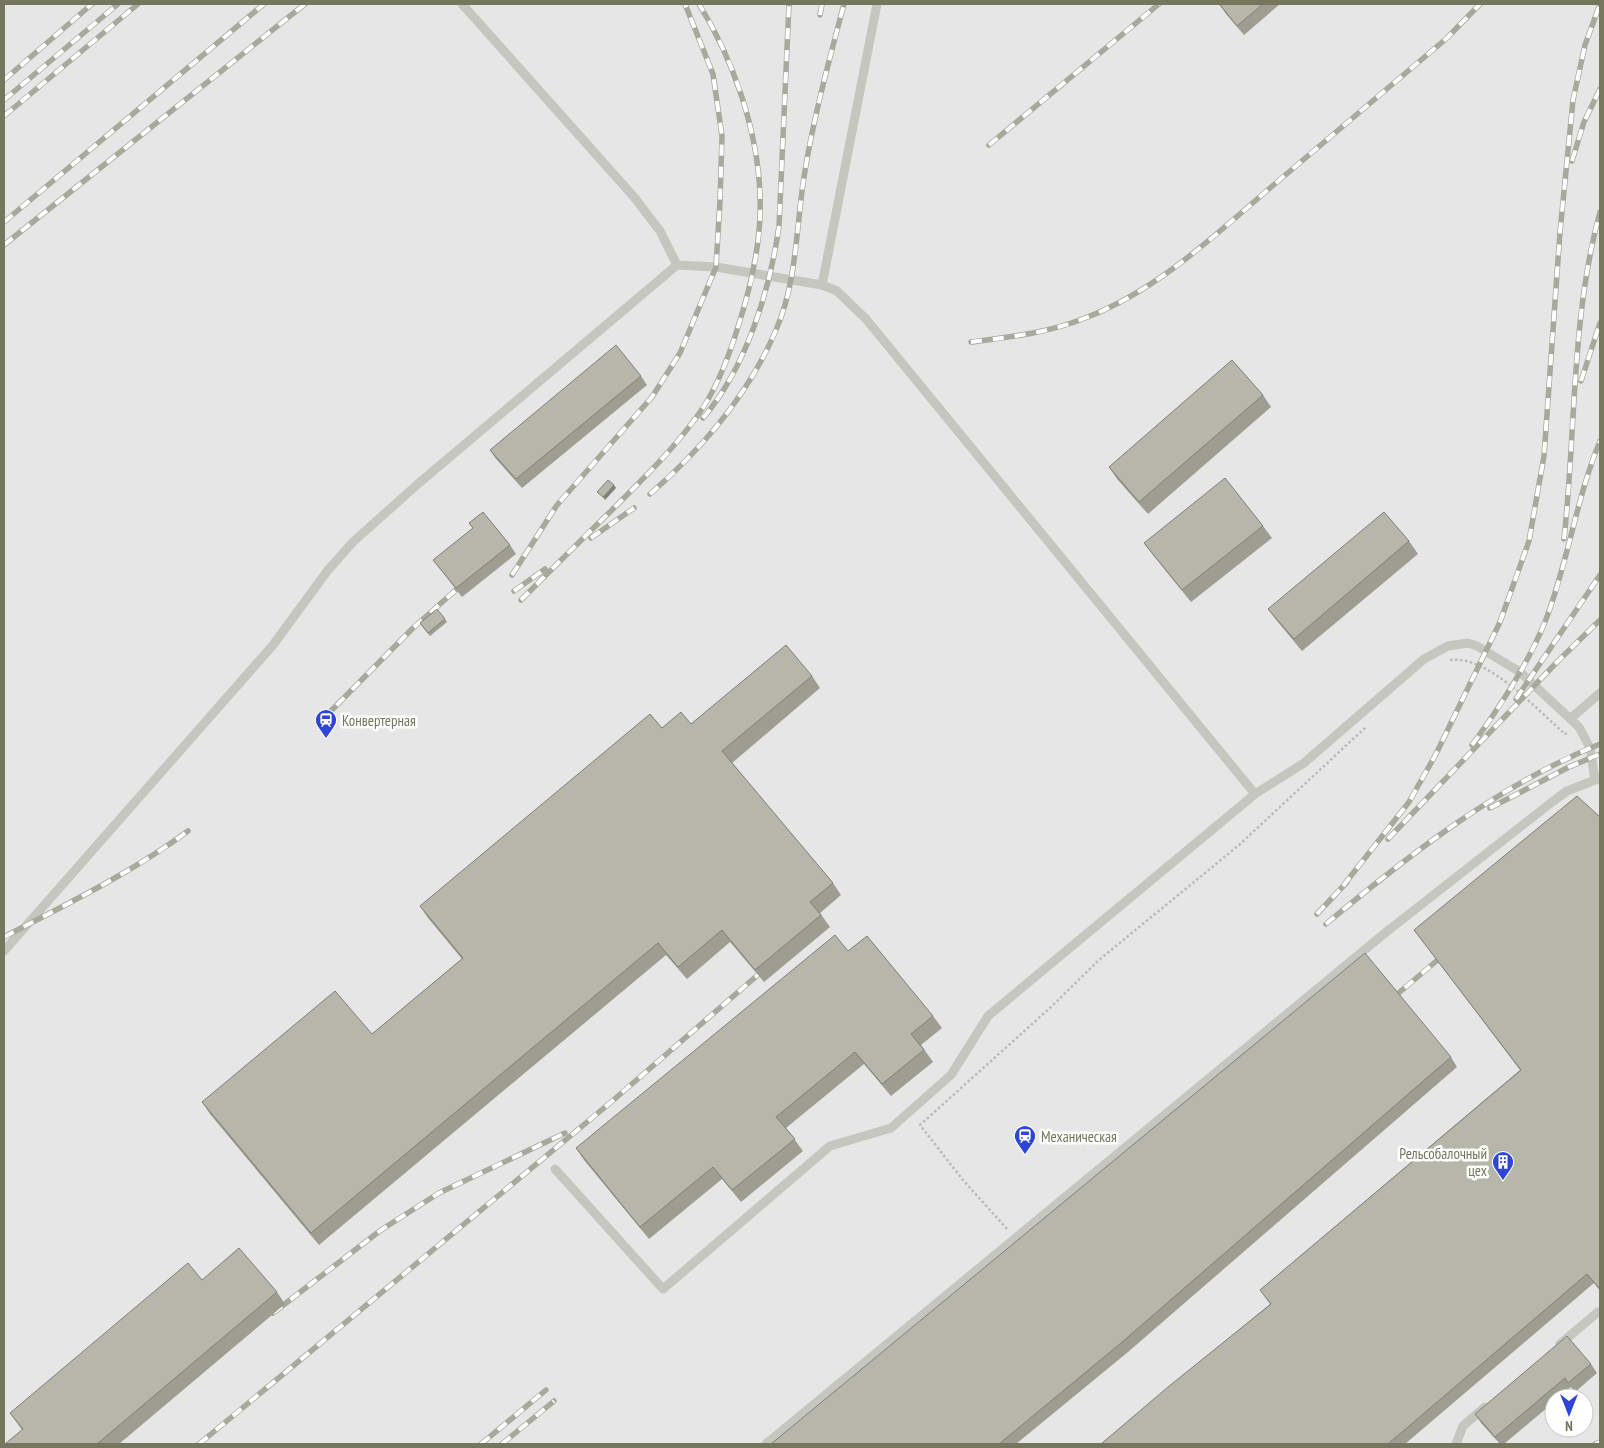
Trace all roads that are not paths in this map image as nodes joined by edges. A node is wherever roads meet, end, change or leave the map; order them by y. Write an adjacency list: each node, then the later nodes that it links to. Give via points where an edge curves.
1 (462, 4): 3 (lane, via 634,197 660,231)
2 (878, 4): 4 (lane)
3 (677, 264): 4 (lane, via 716,267); 9 (lane, via 354,541 328,570 273,645)
4 (822, 285): 8 (lane, via 837,291 866,319)
5 (1600, 693): 6 (lane)
6 (1571, 718): 7 (lane, via 1590,748); 8 (lane, via 1520,672 1487,651 1468,643 1448,646 1424,659 1304,763)
7 (1598, 779): 14 (lane, via 1567,791 1384,933)
8 (1255, 794): 10 (lane, via 988,1016 951,1075 891,1128 830,1146 663,1290)
9 (4, 951)
10 (555, 1169)
11 (1598, 1312): 12 (lane)
12 (1553, 1350)
13 (1493, 1401): 15 (lane, via 1463,1426)
14 (766, 1444)
15 (1456, 1444)

